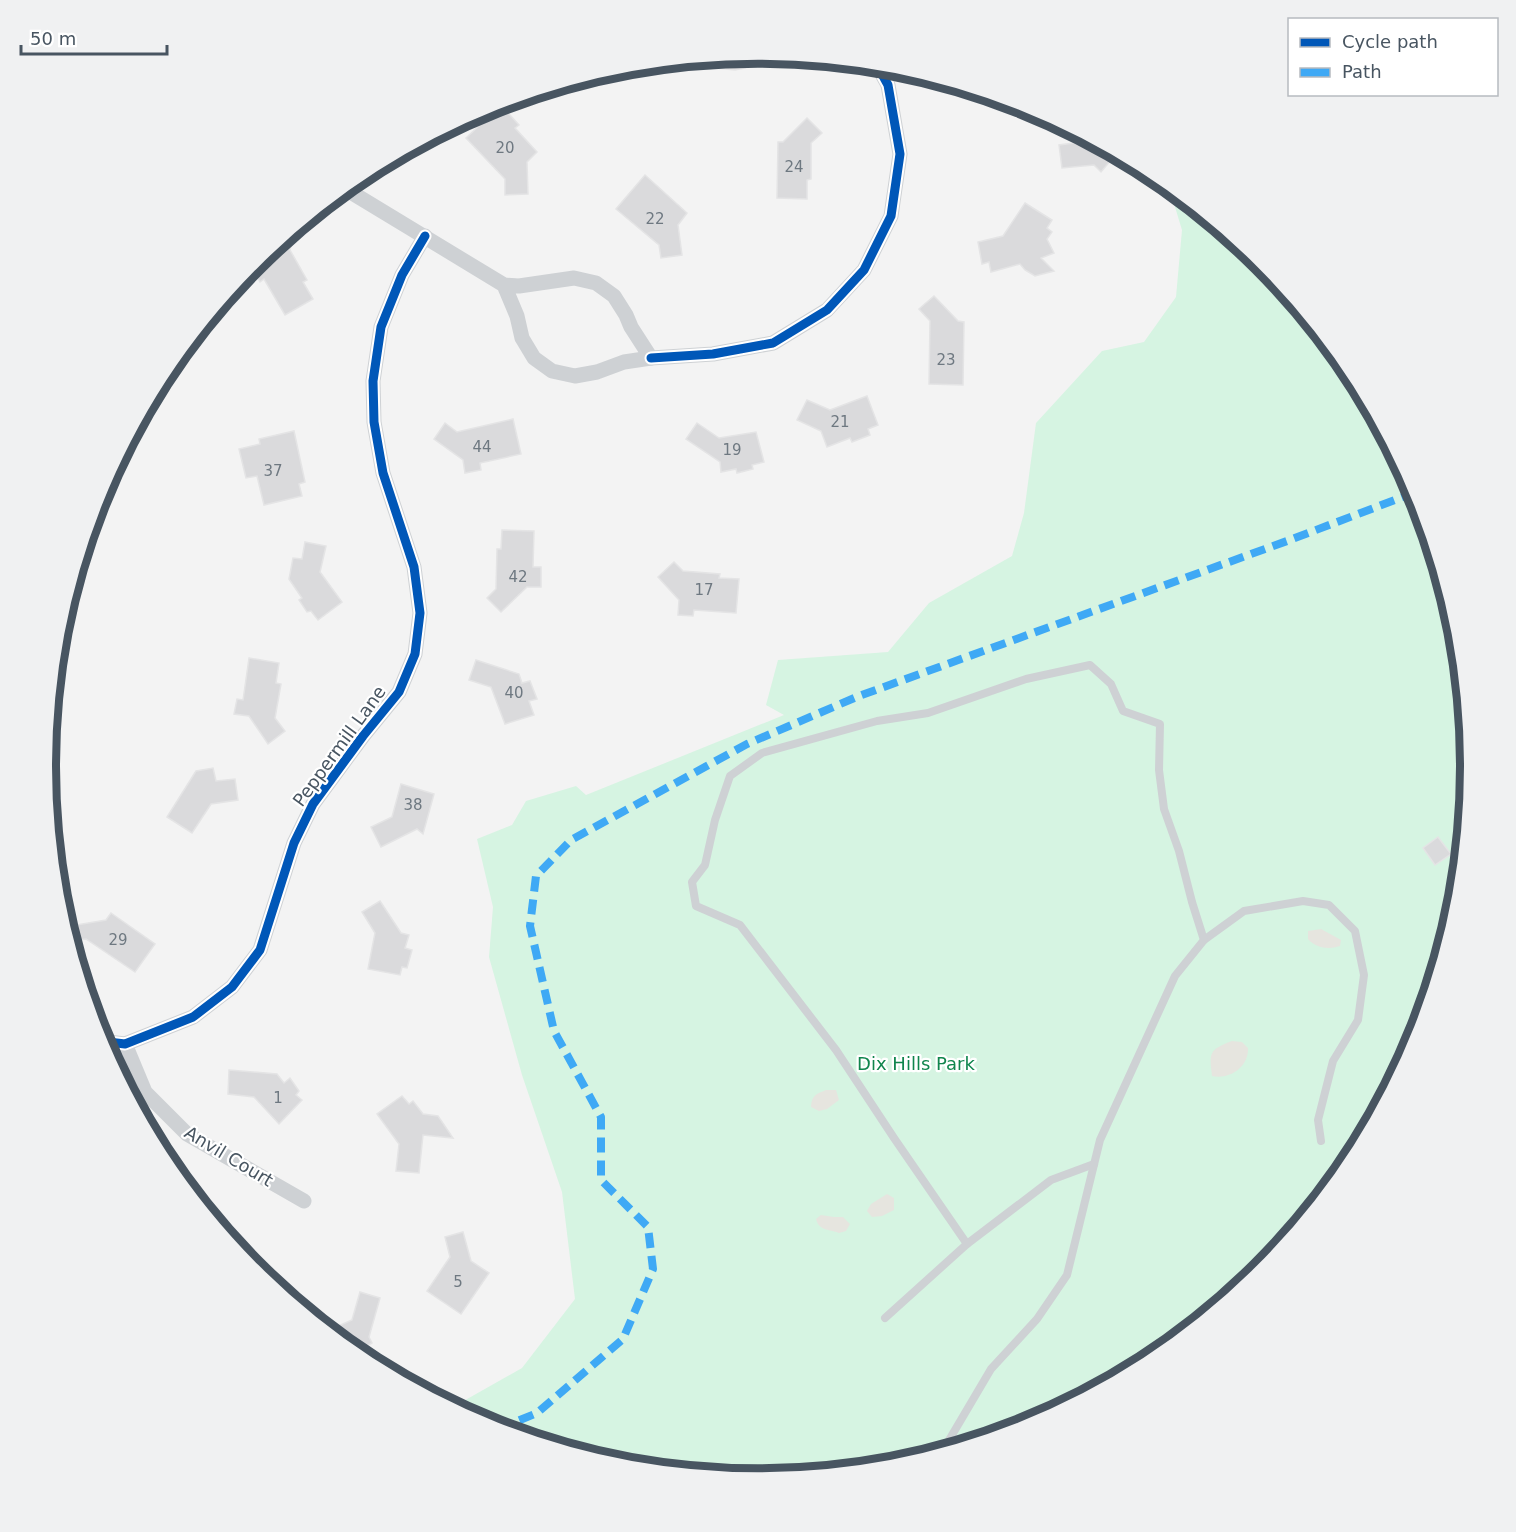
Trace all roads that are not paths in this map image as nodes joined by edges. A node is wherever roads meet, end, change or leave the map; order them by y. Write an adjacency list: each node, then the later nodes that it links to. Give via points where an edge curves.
1 (883, 75): 5 (street, via 888,85 900,154 891,216 864,270 827,310 773,343 712,354)
2 (352, 193): 3 (street)
3 (425, 236): 4 (street); 8 (street, Peppermill Lane, via 402,275 381,327 373,381 374,422 383,473 414,567 420,612 415,654 399,692 313,804 294,843 260,950 232,987 193,1017)
4 (504, 285): 5 (street, via 574,278 596,283 614,296); 5 (street, via 522,338 534,358 552,370 574,376)
5 (651, 358)
6 (1204, 940): 9 (lane, via 1244,911 1303,901 1329,905 1355,931 1364,975 1358,1020 1334,1061 1318,1120); 10 (lane, via 1175,976 1100,1140); 12 (lane, via 1164,809 1159,770 1160,724 1123,711 1111,684 1090,665 1026,679 928,712 877,721 762,753 730,776 705,865 692,882 696,906 740,925 836,1050)
7 (112, 1042): 8 (street, Peppermill Lane)
8 (125, 1044): 11 (street, Anvil Court, via 146,1092 187,1134)
9 (1321, 1141)
10 (1094, 1164): 12 (lane, via 1051,1180); 14 (lane, via 1067,1275 1037,1319 991,1370)
11 (304, 1201)
12 (967, 1244): 13 (lane)
13 (885, 1318)
14 (948, 1443)

